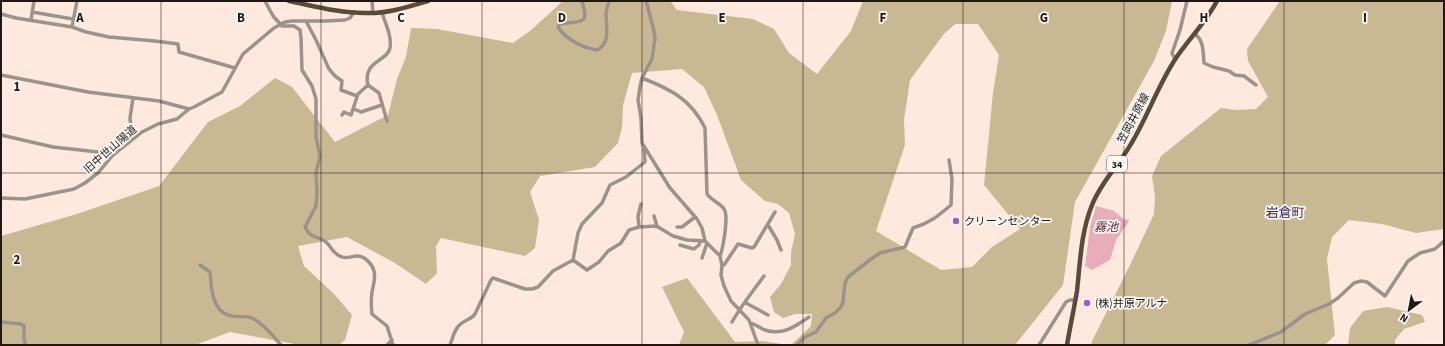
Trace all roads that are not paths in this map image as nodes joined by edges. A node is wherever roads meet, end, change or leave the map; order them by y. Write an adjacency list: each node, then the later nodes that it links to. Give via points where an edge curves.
1 (34, 1): 13 (street)
2 (72, 1): 12 (street)
3 (265, 1): 21 (street)
4 (289, 1): 14 (main road)
5 (372, 1): 16 (street)
6 (428, 1): 15 (main road)
7 (582, 1): 8 (street, via 584,19 563,23 558,27 568,38 597,50 605,43)
8 (609, 1)
9 (646, 1): 27 (street, via 654,38 652,59)
10 (1187, 1): 24 (street, via 1172,53)
11 (1217, 1): 23 (main road, 笠岡井原線 / 34)
12 (77, 2): 18 (street)
13 (32, 12): 18 (street); 19 (street)
14 (354, 12): 16 (main road); 20 (street, 旧中世山陽道, via 346,20)
15 (382, 12): 16 (main road); 28 (street, via 388,28 390,48 386,56 377,61 371,69)
16 (373, 13)
17 (1, 14): 19 (street)
18 (73, 19): 22 (street)
19 (31, 20): 22 (street)
20 (306, 21): 21 (street, 旧中世山陽道, via 289,21); 30 (street, via 329,69 342,81 341,90)
21 (281, 24): 25 (street, 旧中世山陽道, via 249,47); 69 (street, via 284,27 296,26 300,30 302,70 312,86 316,99 316,137 320,156 316,172 316,206 306,227 311,236 322,239 337,255 346,258 363,257 368,261 374,272 372,314 388,326)
22 (72, 27): 25 (street, via 109,37 178,44 179,52)
23 (1195, 34): 24 (main road, 笠岡井原線 / 34); 29 (street, via 1203,47 1204,62 1234,75 1244,76)
24 (1175, 59): 61 (main road, 笠岡井原線 / 34, via 1131,144 1099,190 1092,205 1085,230)
25 (235, 68): 33 (street, 旧中世山陽道, via 222,92)
26 (1, 75): 31 (street)
27 (642, 78): 39 (street, via 638,100); 55 (street, via 678,94 701,118 705,128 707,194 726,212 725,238)
28 (368, 85): 30 (street); 32 (street, via 379,93)
29 (1256, 86)
30 (357, 96): 34 (street)
31 (133, 98): 33 (street, via 159,101); 38 (street, via 130,118)
32 (382, 105): 34 (street, via 361,112); 36 (street)
33 (189, 109): 38 (street, 旧中世山陽道, via 177,119 158,124)
34 (354, 109): 35 (street, via 351,115 344,112)
35 (342, 115)
36 (387, 121)
37 (1, 135): 40 (street, via 66,149 107,153)
38 (132, 140): 40 (street, 旧中世山陽道)
39 (644, 147): 46 (street, via 670,188); 57 (street, via 645,162 626,177 610,185 596,211 582,224)
40 (112, 156): 42 (street, 旧中世山陽道, via 98,173 74,189 25,199)
41 (949, 160): 76 (street, via 952,179 951,206 935,219 914,228 905,247 880,253 848,277 841,307 826,318 816,332 805,336)
42 (1, 198)
43 (641, 204): 49 (street)
44 (775, 212): 47 (street)
45 (654, 216): 48 (street)
46 (695, 217): 50 (street, via 682,227); 52 (street, via 702,228)
47 (768, 225): 54 (street); 59 (street, via 754,247 738,244)
48 (657, 226): 49 (street); 52 (street, via 673,236)
49 (639, 227): 57 (street, via 630,230 621,243 608,251 600,262 590,269)
50 (677, 227)
51 (1444, 241): 79 (street, via 1435,249 1420,253 1408,261 1385,296 1367,282 1354,283 1329,304 1305,314 1281,332)
52 (704, 242): 53 (street, via 694,249); 55 (street); 56 (street)
53 (680, 245)
54 (781, 250)
55 (720, 256): 59 (street)
56 (702, 258)
57 (573, 260): 74 (street, via 553,271 538,287 532,289 493,278 475,314 457,328)
58 (200, 265): 71 (street, via 210,272 215,301 220,311 257,320)
59 (722, 266): 63 (street, via 724,286 731,301)
60 (764, 276): 62 (street)
61 (1075, 300): 77 (street, via 1066,302); 78 (main road, 笠岡井原線 / 34)
62 (746, 302): 63 (street); 64 (street)
63 (739, 310): 67 (street); 68 (street)
64 (768, 315)
65 (809, 317): 68 (street, via 782,332 765,331)
66 (1, 322): 70 (street, via 24,326)
67 (732, 322)
68 (750, 323): 75 (street)
69 (392, 340): 72 (street); 73 (street)
70 (26, 345)
71 (281, 345)
72 (387, 345)
73 (393, 345)
74 (450, 345)
75 (758, 345)
76 (797, 345)
77 (1040, 345)
78 (1067, 345)
79 (1249, 345)

